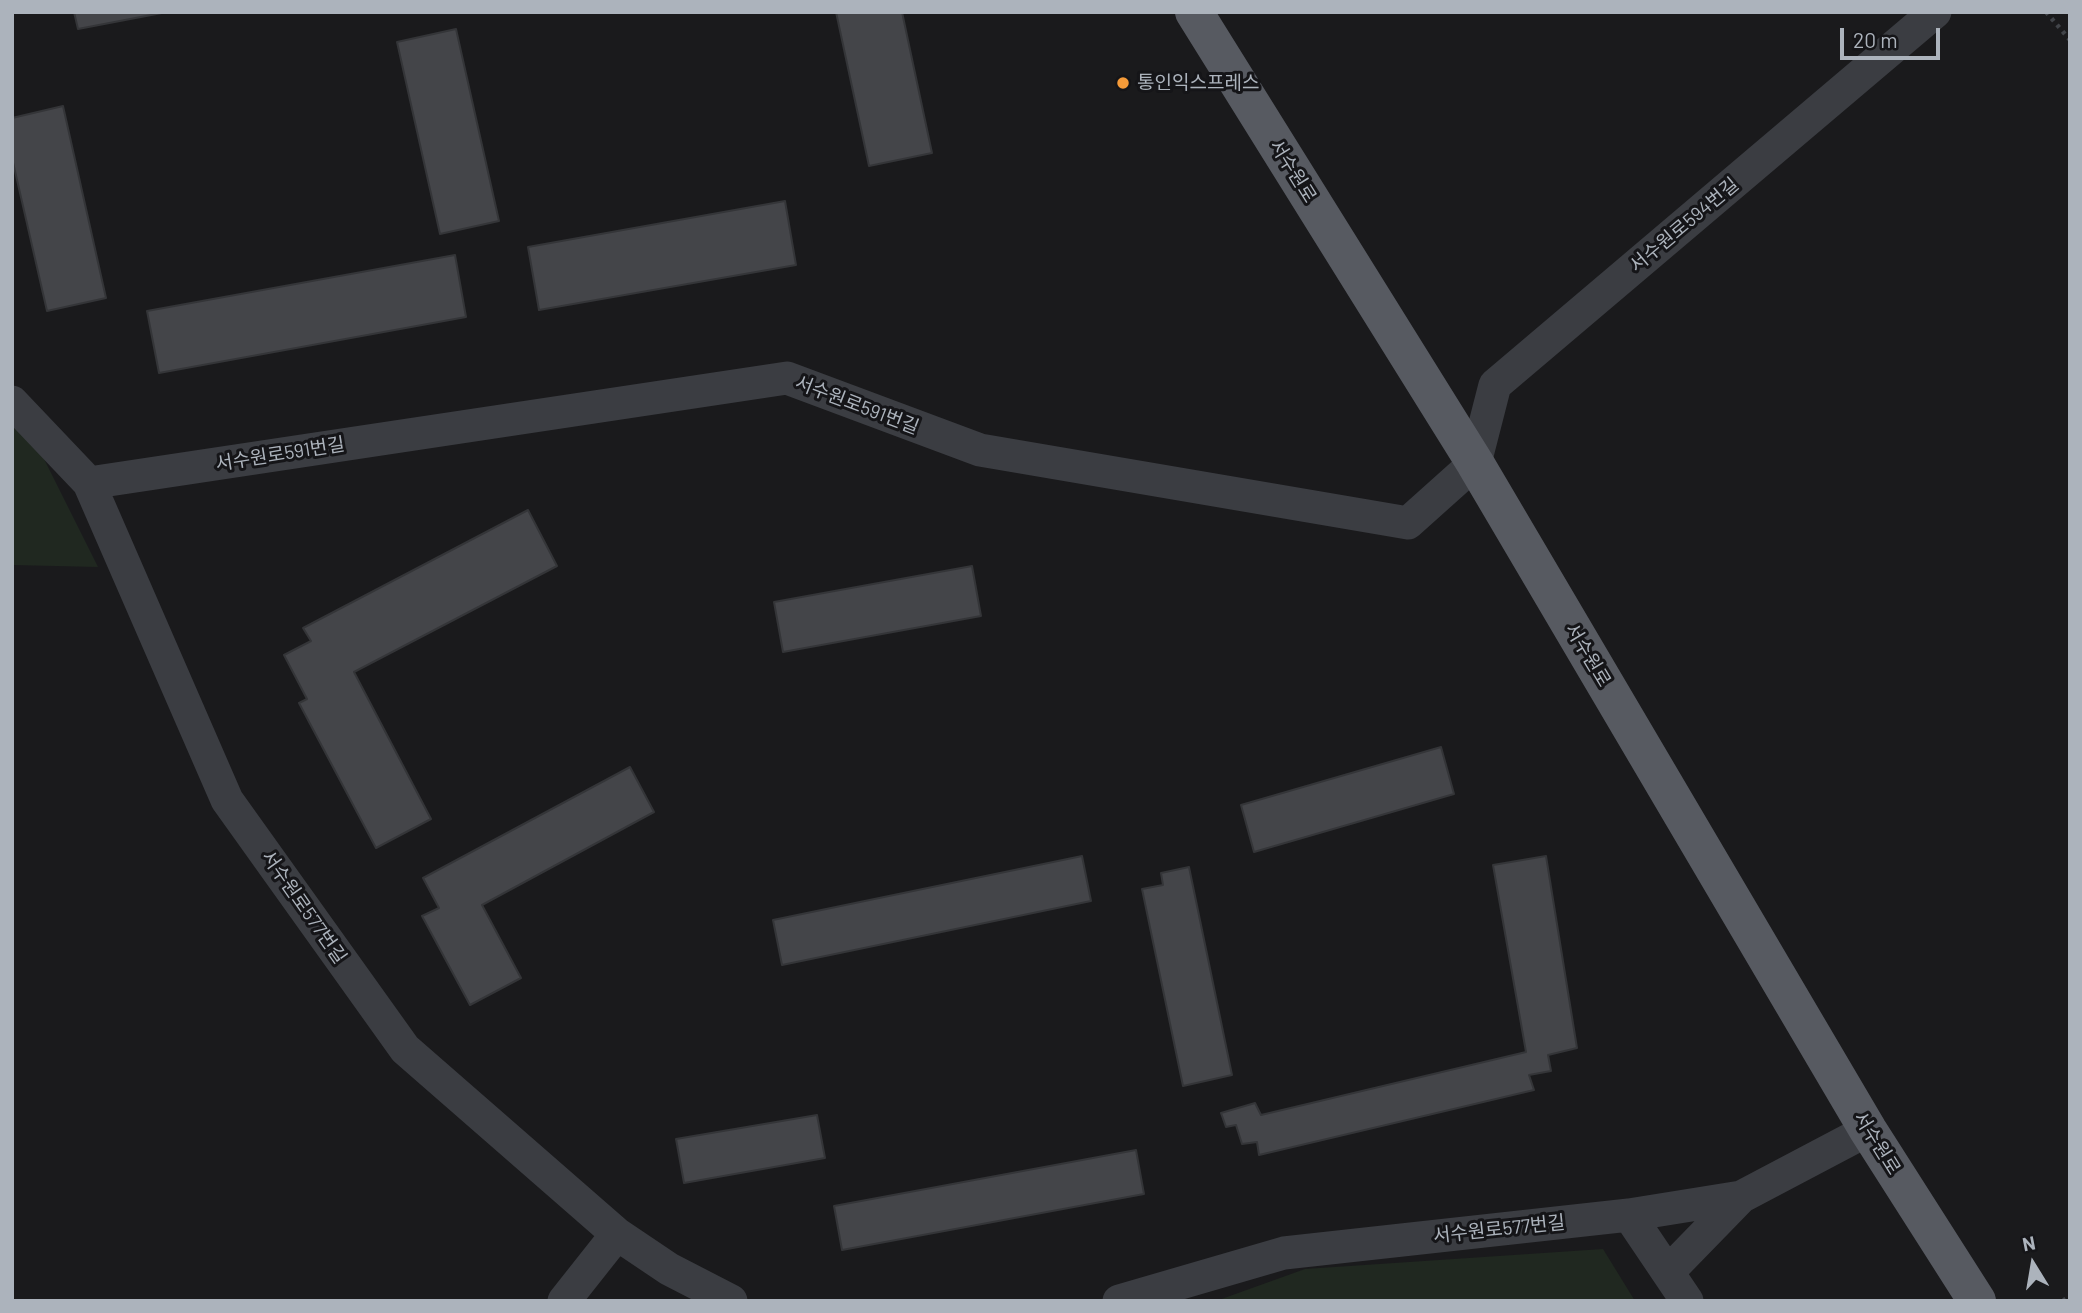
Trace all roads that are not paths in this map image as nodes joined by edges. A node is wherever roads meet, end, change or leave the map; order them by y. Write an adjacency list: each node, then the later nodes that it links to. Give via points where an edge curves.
1 (1194, 12): 4 (main road, 서수원로)
2 (1935, 12): 4 (street, 서수원로594번길, via 1495,385)
3 (12, 402): 5 (street, 서수원로577번길)
4 (1475, 463): 5 (street, 서수원로591번길, via 1408,523 980,450 787,378); 6 (main road, 서수원로)
5 (89, 483): 9 (street, 서수원로577번길, via 228,800 405,1049)
6 (1868, 1130): 7 (street, 서수원로577번길); 15 (main road, 서수원로)
7 (1741, 1197): 8 (street, 서수원로577번길); 10 (street)
8 (1629, 1215): 10 (street); 13 (street, 서수원로577번길, via 1284,1253)
9 (617, 1234): 11 (street); 12 (street, 서수원로577번길, via 669,1269)
10 (1668, 1272): 14 (street)
11 (564, 1301)
12 (731, 1301)
13 (1119, 1301)
14 (1687, 1301)
15 (1977, 1301)

